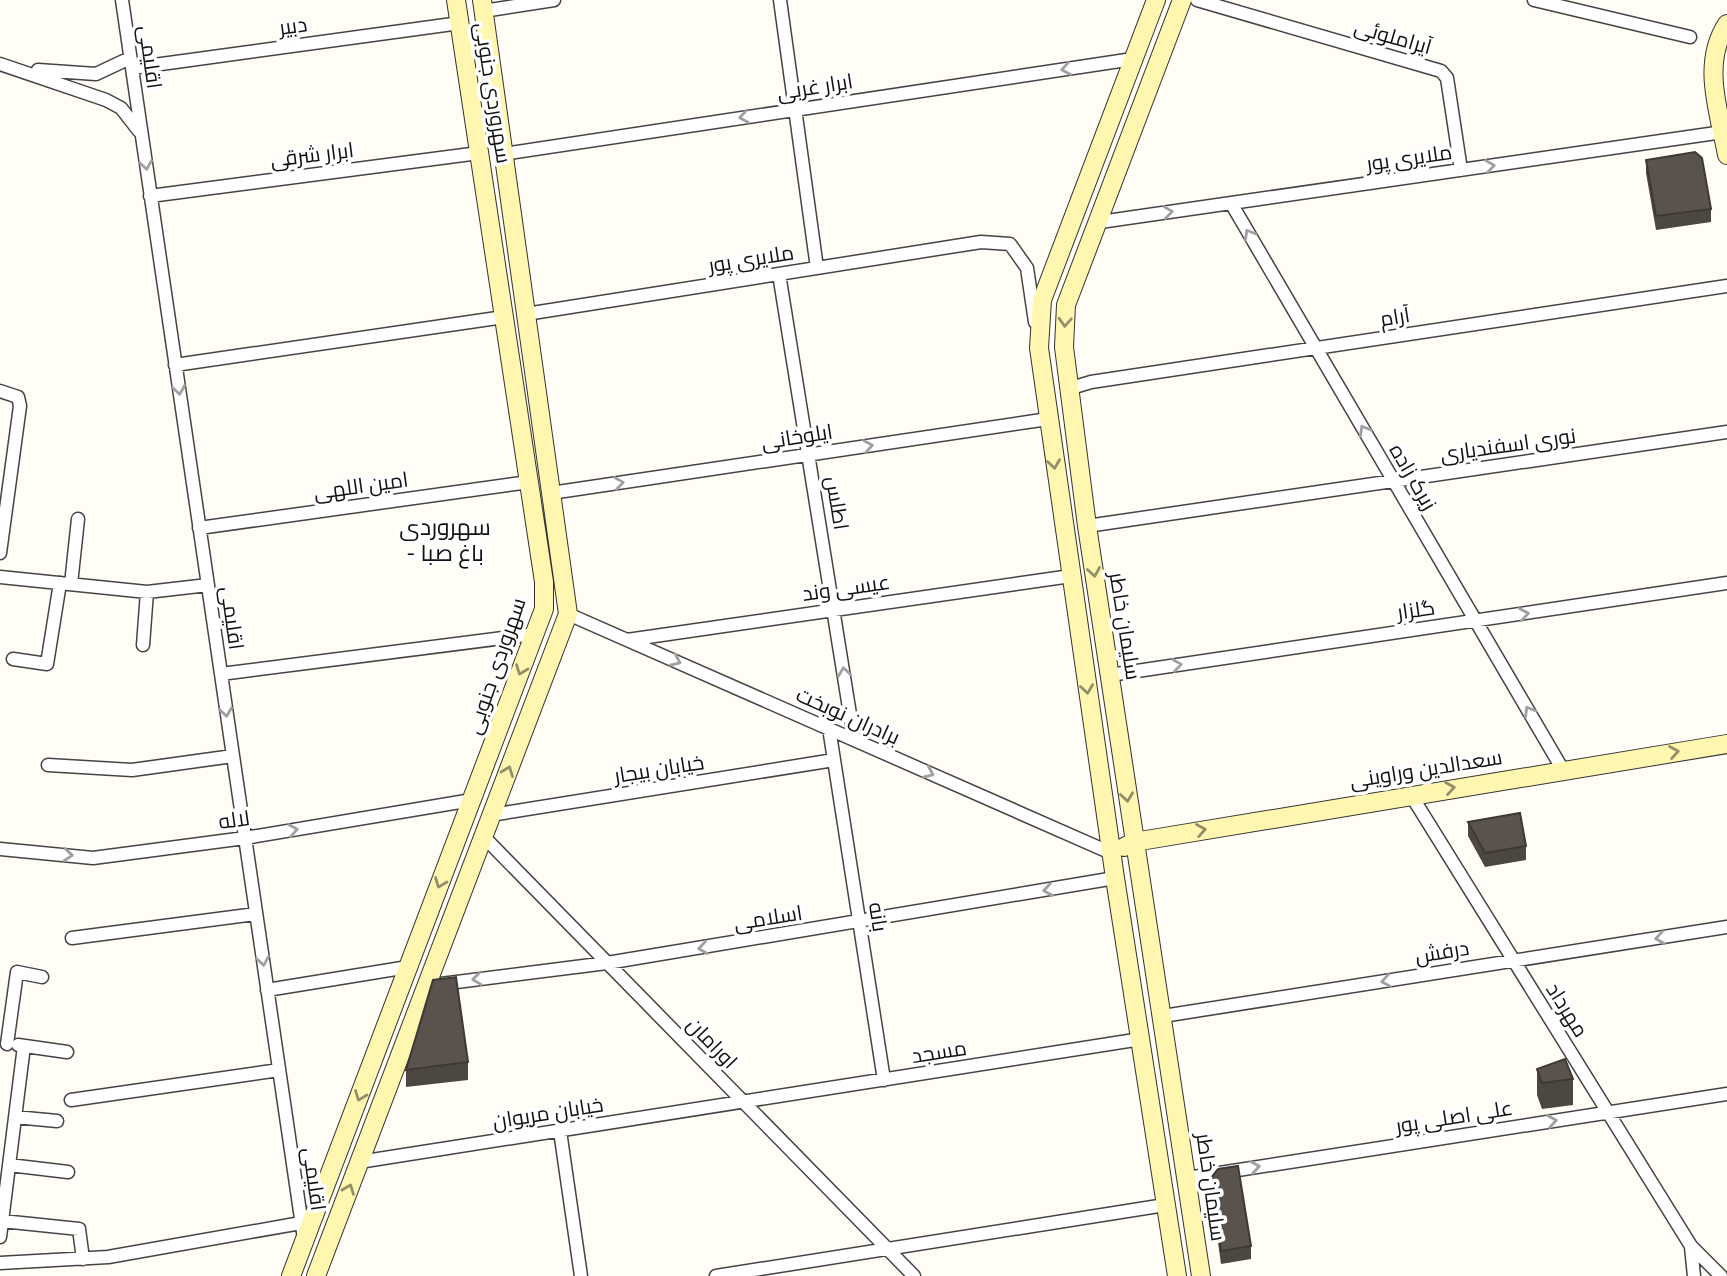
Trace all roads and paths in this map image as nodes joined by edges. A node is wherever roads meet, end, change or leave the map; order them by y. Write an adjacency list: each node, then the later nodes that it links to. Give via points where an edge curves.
1 (122, 0): 15 (street, اقلیمی)
2 (456, 0): 10 (main road, سهروردی جنوبی)
3 (554, 0): 9 (street)
4 (780, 0): 19 (street)
5 (1156, 0): 14 (main road)
6 (1182, 0): 28 (main road, سلیمان خاطر)
7 (1196, 0): 25 (street, آیراملوئی, via 1441,71 1447,78)
8 (1534, 0): 12 (street)
9 (482, 5): 23 (main road, سهروردی جنوبی)
10 (460, 23): 15 (street, دبیر); 22 (main road, سهروردی جنوبی)
11 (1727, 24): 18 (main road, via 1717,39)
12 (1690, 37)
13 (1727, 40): 18 (main road)
14 (1133, 59): 19 (street, ابرار غربی, one-way to 19); 34 (main road, via 1042,300)
15 (131, 63): 17 (street, دبیر, via 96,74); 21 (street, اقلیمی)
16 (0, 64): 17 (street)
17 (24, 69): 21 (street, via 106,100 132,118)
18 (1712, 72): 20 (main road)
19 (795, 110): 23 (street, ابرار غربی, one-way to 23); 29 (street)
20 (1723, 132): 24 (main road); 25 (street, ملایری پور, one-way to 20)
21 (141, 134): 26 (street, اقلیمی, one-way to 26)
22 (479, 153): 26 (street, ابرار شرقی); 33 (main road, سهروردی جنوبی)
23 (503, 153): 32 (main road, سهروردی جنوبی)
24 (1727, 155)
25 (1461, 170): 27 (street, ملایری پور)
26 (150, 196): 36 (street, اقلیمی)
27 (1231, 203): 28 (street, ملایری پور, one-way to 27); 35 (street, زیرک زاده, one-way to 27)
28 (1100, 222): 37 (main road, سلیمان خاطر, one-way to 37, via 1066,305)
29 (817, 268): 30 (street, ملایری پور); 34 (street, ملایری پور, via 981,242 1010,244 1027,268)
30 (779, 274): 32 (street, ملایری پور); 41 (street, اطلس)
31 (1727, 286): 35 (street, آرام)
32 (526, 314): 33 (main road); 45 (main road, سهروردی جنوبی)
33 (504, 317): 36 (street); 43 (main road, سهروردی جنوبی)
34 (1039, 348): 39 (main road)
35 (1316, 349): 37 (street, آرام); 42 (street, زیرک زاده, one-way to 35)
36 (175, 365): 48 (street, اقلیمی, one-way to 48)
37 (1069, 389): 47 (main road, سلیمان خاطر)
38 (0, 391): 44 (street, via 18,397 20,406)
39 (1048, 419): 41 (street, ایلوخانی, one-way to 39); 50 (main road, one-way to 50)
40 (1727, 432): 42 (street, نوری اسفندیاری)
41 (809, 455): 45 (street, ایلوخانی, one-way to 41); 56 (street, اطلس)
42 (1394, 481): 47 (street, نوری اسفندیاری); 58 (street, زیرک زاده)
43 (529, 482): 48 (street, امین اللهی); 59 (main road, سهروردی جنوبی, via 544,582 544,609)
44 (4, 492): 49 (street)
45 (551, 494): 57 (main road, سهروردی جنوبی)
46 (78, 519): 52 (street)
47 (1087, 526): 64 (main road, سلیمان خاطر, one-way to 64)
48 (199, 528): 54 (street, اقلیمی)
49 (0, 553)
50 (1071, 576): 56 (street, عیسی وند); 79 (main road, one-way to 79)
51 (0, 577): 52 (street)
52 (65, 583): 55 (street); 62 (street, via 47,664)
53 (1727, 583): 58 (street, گلزار, one-way to 53)
54 (208, 585): 55 (street); 63 (street, اقلیمی)
55 (148, 593): 61 (street)
56 (835, 609): 60 (street, عیسی وند); 66 (street, اطلس, one-way to 56)
57 (568, 614): 60 (street, برادران نوبخت); 74 (main road, سهروردی جنوبی, one-way to 57)
58 (1476, 621): 64 (street, گلزار, one-way to 58); 71 (street, زیرک زاده, one-way to 58)
59 (534, 634): 63 (street); 73 (main road, سهروردی جنوبی, one-way to 73)
60 (627, 640): 65 (street, برادران نوبخت, one-way to 65)
61 (142, 645)
62 (13, 659)
63 (221, 674): 68 (street, اقلیمی, one-way to 68)
64 (1110, 675): 77 (main road, سلیمان خاطر, one-way to 77)
65 (829, 728): 66 (street, برادران نوبخت); 69 (street, بانه)
66 (854, 740): 79 (street, برادران نوبخت, one-way to 79)
67 (1727, 744): 71 (main road, سعدالدین وراوینی, one-way to 67)
68 (233, 756): 70 (street, via 132,770); 76 (street, اقلیمی)
69 (834, 760): 74 (street, خیابان بیجار); 82 (street, بانه)
70 (48, 765)
71 (1563, 770): 72 (main road, سعدالدین وراوینی, one-way to 71)
72 (1411, 795): 77 (main road, سعدالدین وراوینی, one-way to 72); 85 (street, مهرداد)
73 (472, 800): 76 (street, لاله, one-way to 73); 87 (main road, سهروردی جنوبی, one-way to 87)
74 (491, 816): 75 (main road, سهروردی جنوبی)
75 (483, 836): 86 (street, اورامان); 89 (main road, سهروردی جنوبی)
76 (245, 838): 78 (street, لاله, one-way to 76, via 93,858); 81 (street, اقلیمی)
77 (1134, 842): 79 (main road, سعدالدین وراوینی); 91 (main road, سلیمان خاطر)
78 (0, 849)
79 (1111, 853): 80 (main road)
80 (1115, 878): 82 (street, اسلامی, one-way to 82); 92 (main road)
81 (256, 914): 84 (street); 90 (street, اقلیمی, one-way to 90)
82 (859, 923): 86 (street, اسلامی, one-way to 86); 97 (street, بانه)
83 (1727, 927): 85 (street, درفش, one-way to 85)
84 (72, 938)
85 (1514, 961): 91 (street, درفش, one-way to 91); 101 (street, مهرداد)
86 (607, 963): 89 (street, اسلامی, one-way to 89); 100 (street, اورامان)
87 (408, 967): 90 (street); 105 (main road, سهروردی جنوبی, one-way to 105)
88 (42, 977): 93 (street, via 17,972)
89 (426, 986): 106 (main road, سهروردی جنوبی)
90 (267, 990): 96 (street, اقلیمی)
91 (1163, 1016): 109 (main road, سلیمان خاطر)
92 (1141, 1039): 97 (street, مسجد); 110 (main road)
93 (4, 1044): 94 (street)
94 (24, 1046): 95 (street); 102 (street)
95 (67, 1052)
96 (279, 1070): 99 (street); 112 (street, اقلیمی)
97 (884, 1080): 100 (street, مسجد)
98 (1727, 1094): 101 (street, علی اصلی پور)
99 (71, 1100)
100 (743, 1102): 104 (street, خیابان مریوان); 116 (street, اورامان)
101 (1608, 1112): 109 (street, علی اصلی پور, one-way to 101); 115 (street, مهرداد)
102 (15, 1117): 103 (street); 108 (street)
103 (57, 1121)
104 (561, 1131): 106 (street, خیابان مریوان); 121 (street)
105 (338, 1155): 106 (main road); 114 (main road, سهروردی جنوبی)
106 (359, 1162): 120 (main road, سهروردی جنوبی, one-way to 106)
107 (68, 1172): 108 (street)
108 (6, 1173): 111 (street)
109 (1187, 1178): 125 (main road, سلیمان خاطر)
110 (1166, 1205): 116 (street); 124 (main road)
111 (2, 1221): 113 (street); 117 (street, via 79,1229)
112 (301, 1223): 114 (street, اقلیمی); 117 (street)
113 (0, 1237)
114 (304, 1242): 119 (main road, سهروردی جنوبی)
115 (1691, 1246): 126 (street); 127 (street)
116 (885, 1247): 122 (street); 123 (street, اورامان)
117 (83, 1259): 118 (street)
118 (0, 1263)
119 (291, 1276)
120 (316, 1276)
121 (581, 1276)
122 (716, 1276)
123 (914, 1276)
124 (1177, 1276)
125 (1201, 1276)
126 (1694, 1276)
127 (1721, 1276)

